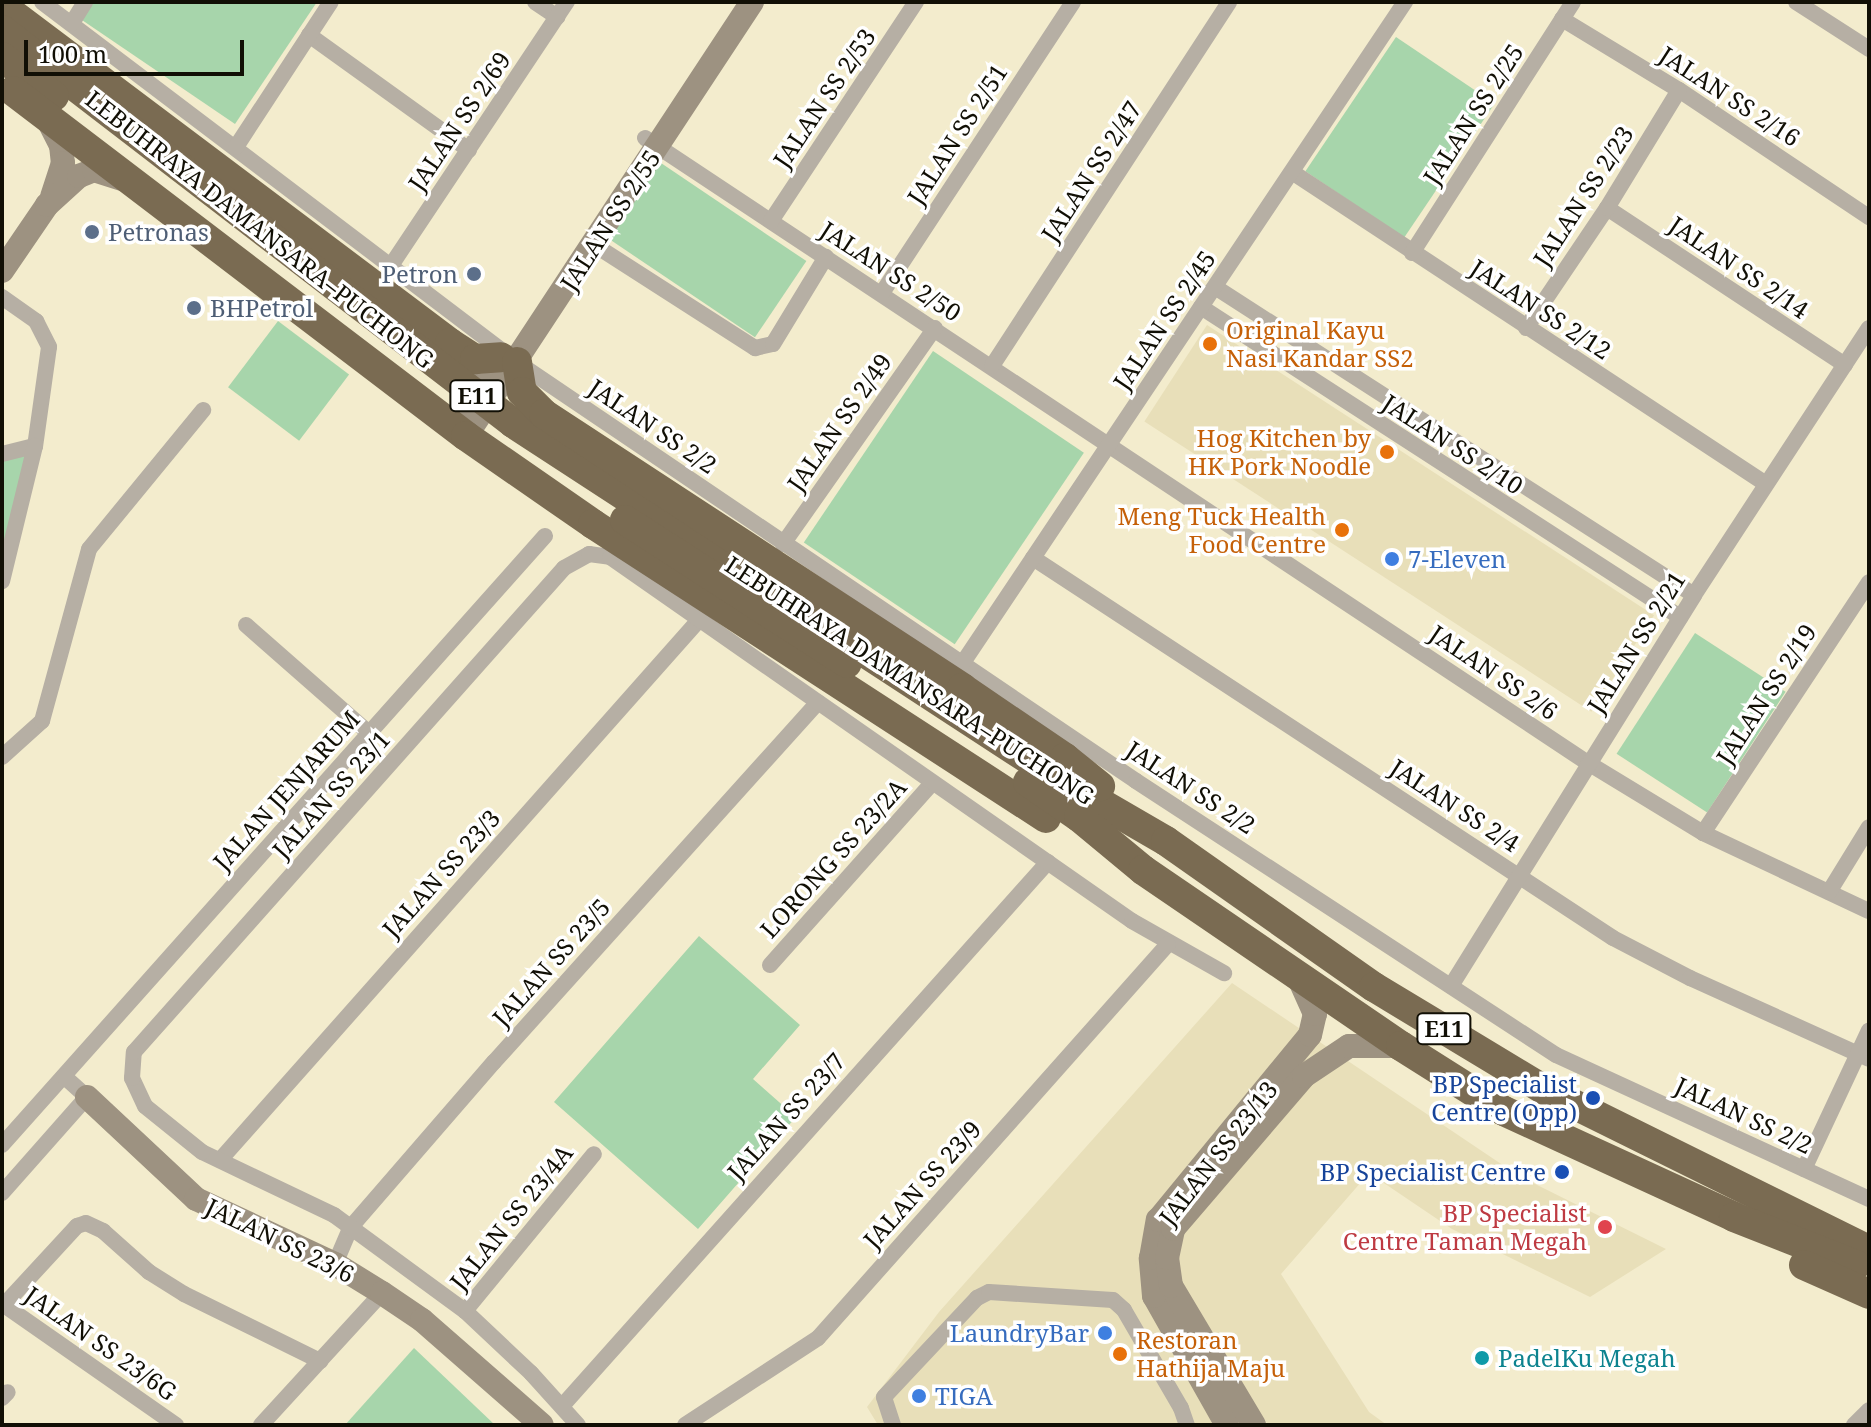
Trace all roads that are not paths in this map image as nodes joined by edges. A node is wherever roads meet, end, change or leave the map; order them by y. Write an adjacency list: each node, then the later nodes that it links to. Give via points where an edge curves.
1 (42, 2): 17 (street, JALAN SS 2/2)
2 (85, 2): 17 (street)
3 (331, 2): 19 (street)
4 (535, 2): 15 (street)
5 (567, 2): 15 (street, JALAN SS 2/69)
6 (735, 2): 25 (street, JALAN SS 2/55)
7 (752, 2): 25 (street, JALAN SS 2/55)
8 (916, 2): 33 (street, JALAN SS 2/53)
9 (1073, 2): 40 (street, JALAN SS 2/51)
10 (1229, 2): 49 (street, JALAN SS 2/47)
11 (1405, 2): 28 (street, JALAN SS 2/45)
12 (1573, 2): 16 (street, JALAN SS 2/25)
13 (1796, 2): 20 (street)
14 (2, 6): 46 (highway)
15 (557, 17): 27 (street, JALAN SS 2/69)
16 (1562, 19): 23 (street, JALAN SS 2/16); 35 (street, JALAN SS 2/25)
17 (72, 23): 26 (street, JALAN SS 2/2)
18 (2, 30): 70 (highway, LEBUHRAYA DAMANSARA–PUCHONG / E11, via 513,423)
19 (309, 35): 26 (street); 27 (street)
20 (1869, 49)
21 (2, 57): 70 (highway, LEBUHRAYA DAMANSARA–PUCHONG / E11, via 503,437)
22 (2, 82): 24 (highway)
23 (1679, 90): 31 (street, JALAN SS 2/23); 32 (street, JALAN SS 2/16)
24 (46, 117): 29 (highway); 30 (street, via 61,145 63,163)
25 (651, 142): 33 (street, JALAN SS 2/50); 34 (street, JALAN SS 2/55); 47 (street, JALAN SS 2/55)
26 (236, 147): 37 (street, JALAN SS 2/2)
27 (469, 150): 37 (street, JALAN SS 2/69)
28 (1292, 172): 35 (street, JALAN SS 2/12); 39 (street, JALAN SS 2/45)
29 (127, 181): 30 (street, via 103,171 86,171); 50 (highway)
30 (47, 205): 38 (street)
31 (1607, 208): 44 (street, JALAN SS 2/23); 48 (street, JALAN SS 2/14)
32 (1869, 217)
33 (771, 221): 36 (street, JALAN SS 2/50)
34 (593, 244): 36 (street, via 755,348 773,344); 47 (street, JALAN SS 2/55)
35 (1412, 253): 44 (street, JALAN SS 2/12)
36 (826, 257): 40 (street, JALAN SS 2/50)
37 (390, 267): 47 (street, JALAN SS 2/2)
38 (2, 271)
39 (1215, 287): 42 (street, JALAN SS 2/45); 64 (street, JALAN SS 2/10)
40 (882, 293): 43 (street, JALAN SS 2/50)
41 (2, 297): 55 (street, via 36,321 49,347)
42 (1201, 307): 54 (street, JALAN SS 2/45); 65 (street, JALAN SS 2/10)
43 (935, 328): 49 (street, JALAN SS 2/50); 60 (street, JALAN SS 2/49)
44 (1526, 328): 58 (street, JALAN SS 2/12)
45 (1869, 328): 48 (street, JALAN SS 2/21)
46 (450, 343): 47 (highway, via 475,359); 50 (highway, via 455,379 443,393)
47 (507, 357): 51 (highway); 53 (street, JALAN SS 2/55); 60 (street, JALAN SS 2/2)
48 (1845, 365): 58 (street, JALAN SS 2/21)
49 (992, 366): 54 (street, JALAN SS 2/50)
50 (420, 402): 53 (highway)
51 (528, 402): 57 (highway, via 513,405 495,422); 77 (highway, via 1053,749)
52 (203, 410): 72 (street, via 89,549 42,721)
53 (458, 431): 57 (highway)
54 (1110, 443): 61 (street, JALAN SS 2/45); 73 (street, JALAN SS 2/6)
55 (35, 446): 56 (street); 62 (street)
56 (2, 454)
57 (497, 458): 79 (highway, via 952,759 1073,834)
58 (1766, 484): 64 (street, JALAN SS 2/21)
59 (545, 536): 71 (street, JALAN JENJARUM)
60 (783, 544): 68 (street, JALAN SS 2/2)
61 (1033, 558): 68 (street, JALAN SS 2/45); 80 (street, JALAN SS 2/4)
62 (2, 581)
63 (1869, 582): 76 (street, JALAN SS 2/19)
64 (1694, 595): 65 (street, JALAN SS 2/21)
65 (1680, 617): 73 (street, JALAN SS 2/21)
66 (699, 620): 69 (street); 95 (street, JALAN SS 23/3); 95 (street, JALAN SS 23/1, via 610,557 589,554 564,568 134,1052 132,1078 145,1106 202,1152)
67 (246, 625): 71 (street)
68 (962, 664): 87 (street, JALAN SS 2/2)
69 (818, 702): 74 (street); 99 (street, JALAN SS 23/5)
70 (971, 732): 77 (highway, LEBUHRAYA DAMANSARA–PUCHONG / E11); 79 (highway, LEBUHRAYA DAMANSARA–PUCHONG / E11)
71 (369, 733): 91 (street, JALAN JENJARUM)
72 (2, 757)
73 (1588, 763): 76 (street, JALAN SS 2/6); 80 (street, JALAN SS 2/21)
74 (932, 783): 78 (street); 84 (street, LORONG SS 23/2A)
75 (1869, 827): 81 (street)
76 (1703, 833): 81 (street, JALAN SS 2/6)
77 (1166, 841): 100 (highway, LEBUHRAYA DAMANSARA–PUCHONG / E11, via 1374,987 1531,1082 1741,1185)
78 (1048, 862): 83 (street); 105 (street, JALAN SS 23/7)
79 (1143, 870): 86 (highway, LEBUHRAYA DAMANSARA–PUCHONG / E11)
80 (1518, 875): 87 (street, JALAN SS 2/21); 90 (street, JALAN SS 2/4, via 1613,938)
81 (1829, 892): 82 (street, JALAN SS 2/6)
82 (1869, 911)
83 (1168, 944): 85 (street); 111 (street, JALAN SS 23/9, via 818,1338)
84 (770, 965)
85 (1224, 973)
86 (1296, 973): 89 (highway, LEBUHRAYA DAMANSARA–PUCHONG / E11); 114 (street, JALAN SS 23/13, via 1315,1014 1310,1035 1158,1220 1151,1258 1154,1296)
87 (1451, 986): 96 (street, JALAN SS 2/2, via 1556,1055)
88 (1869, 1030): 90 (street)
89 (1401, 1046): 100 (highway, LEBUHRAYA DAMANSARA–PUCHONG / E11, via 1504,1111 1734,1217); 115 (street, JALAN SS 23/13, via 1349,1046 1312,1069 1173,1229 1167,1258 1171,1286)
90 (1863, 1056): 96 (street)
91 (64, 1076): 92 (street); 93 (street, JALAN JENJARUM)
92 (87, 1097): 97 (street); 101 (street, JALAN SS 23/6, via 196,1199)
93 (2, 1145)
94 (594, 1154): 103 (street, JALAN SS 23/4A)
95 (220, 1160): 99 (street, via 334,1215)
96 (1804, 1169): 98 (street, JALAN SS 2/2)
97 (2, 1193)
98 (1869, 1199)
99 (350, 1228): 101 (street, JALAN SS 23/5); 103 (street)
100 (1867, 1260)
101 (335, 1264): 102 (street, JALAN SS 23/6)
102 (382, 1293): 104 (street); 109 (street, JALAN SS 23/6, via 422,1320)
103 (465, 1311): 105 (street)
104 (320, 1361): 107 (street, JALAN SS 23/6G, via 184,1294 149,1272 103,1231 86,1223 77,1226 4,1305); 108 (street)
105 (563, 1405): 110 (street)
106 (1869, 1410): 116 (street)
107 (176, 1425)
108 (261, 1425)
109 (542, 1425)
110 (578, 1425)
111 (685, 1425)
112 (893, 1425): 113 (street, via 884,1397 977,1298 989,1292 1113,1300 1124,1310)
113 (1187, 1425)
114 (1227, 1425)
115 (1254, 1425)
116 (1854, 1425)

